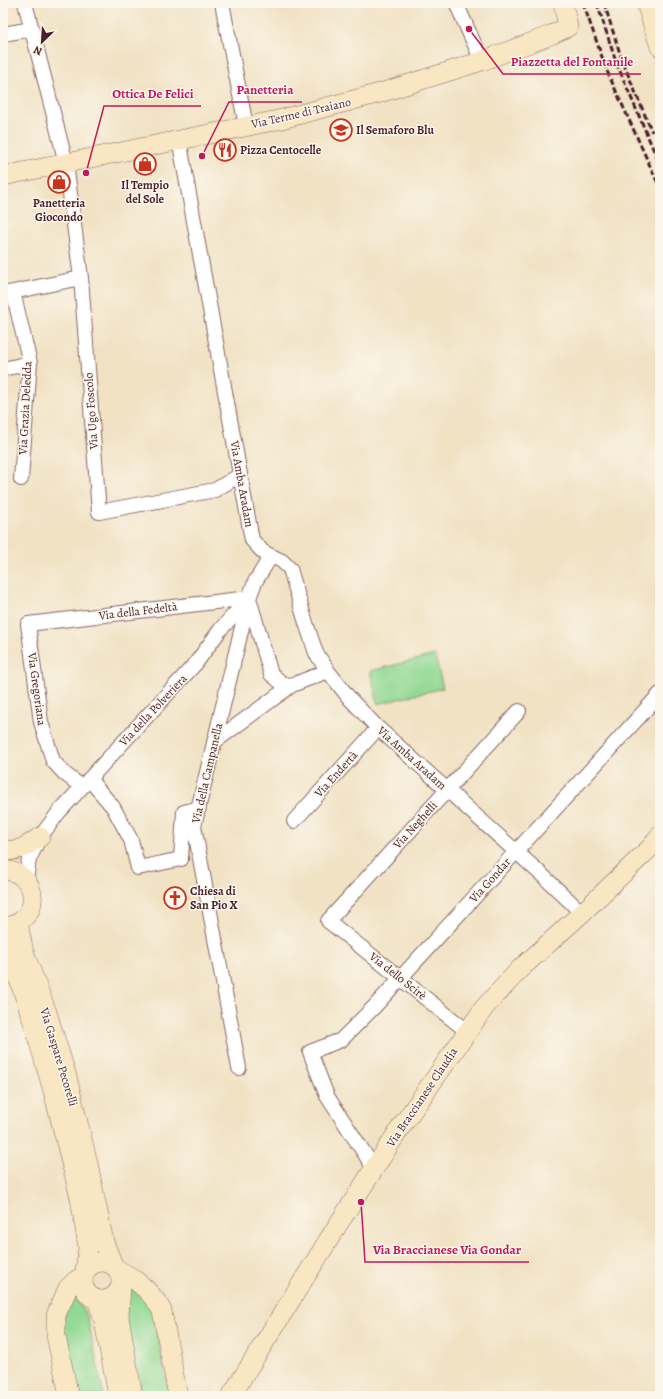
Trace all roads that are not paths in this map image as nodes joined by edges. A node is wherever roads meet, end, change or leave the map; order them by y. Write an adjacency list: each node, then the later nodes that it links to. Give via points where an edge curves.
1 (26, 3): 6 (street, Via Ugo Foscolo)
2 (222, 3): 10 (street)
3 (456, 3): 9 (street)
4 (563, 3): 9 (street, Via Terme di Traiano, via 568,27 551,36)
5 (652, 10): 8 (street)
6 (32, 29): 7 (street); 12 (street, Via Ugo Foscolo)
7 (3, 34)
8 (660, 47)
9 (482, 61): 10 (street, Via Terme di Traiano, via 380,93)
10 (246, 126): 11 (street, Via Terme di Traiano)
11 (179, 139): 12 (street, Via Terme di Traiano); 18 (street, Via Amba Aradam)
12 (66, 163): 13 (street, Via Terme di Traiano); 14 (street, Via Ugo Foscolo)
13 (3, 176)
14 (81, 278): 15 (street); 18 (street, Via Ugo Foscolo, via 99,512 215,490)
15 (8, 293): 16 (street, Via Grazia Deledda)
16 (30, 363): 17 (street); 19 (street, Via Grazia Deledda)
17 (3, 369)
18 (240, 475): 20 (street, Via Amba Aradam, via 252,540 263,552)
19 (21, 479)
20 (271, 556): 21 (street, Via della Polveriera, via 255,582); 23 (street, Via Amba Aradam, via 282,561 290,569 316,653)
21 (249, 598): 22 (street, Via della Fedeltà); 24 (street, via 271,674 283,684); 28 (street, Via della Campanella); 29 (street, Via della Polveriera, via 220,630 196,663)
22 (28, 624): 29 (street, Via Gregoriana, via 40,722 53,761 65,774)
23 (328, 671): 24 (street); 27 (street, Via Amba Aradam)
24 (292, 685): 28 (street)
25 (660, 694): 36 (street, Via Gondar)
26 (519, 711): 30 (street, Via Neghelli)
27 (378, 728): 30 (street, Via Amba Aradam); 32 (street, Via Endertà)
28 (214, 742): 31 (street, Via della Campanella)
29 (86, 783): 31 (street, Via Gregoriana, via 113,807 131,840 138,868 181,859 184,812); 34 (street, Via della Polveriera)
30 (447, 790): 36 (street, Via Amba Aradam); 39 (street, Via Neghelli)
31 (199, 808): 43 (street, Via della Campanella, via 194,826)
32 (294, 821)
33 (660, 835): 38 (street, Via Braccianese Claudia, via 651,847)
34 (40, 837): 35 (street, via 20,849 11,852); 37 (street, Via della Polveriera, via 29,859)
35 (3, 850)
36 (517, 852): 38 (street, Via Amba Aradam); 41 (street, Via Gondar)
37 (14, 874): 40 (street, via 31,888 32,903 25,918)
38 (582, 913): 42 (street, Via Braccianese Claudia, via 520,969 484,1008)
39 (328, 921): 41 (street, Via dello Scirè)
40 (8, 927): 45 (street, Via Gaspare Pecorelli, via 24,952 47,1012 66,1073 104,1242); 46 (street, Via Gaspare Pecorelli, via 80,1198 88,1248)
41 (401, 978): 42 (street, Via dello Scirè); 44 (street, Via Gondar, via 341,1040 310,1052 327,1096)
42 (467, 1031): 44 (street, Via Braccianese Claudia)
43 (239, 1068)
44 (374, 1168): 52 (street, Via Braccianese Claudia)
45 (117, 1273): 46 (street, via 108,1262 101,1262 90,1266); 47 (street, via 119,1291 115,1296); 50 (street, via 119,1317); 51 (street, via 134,1278 157,1301 162,1311)
46 (84, 1274): 47 (street, via 84,1288); 48 (street, via 68,1288 56,1315 56,1336)
47 (97, 1300): 49 (street, via 103,1316)
48 (69, 1396)
49 (118, 1396)
50 (134, 1396)
51 (178, 1396)
52 (231, 1396)

